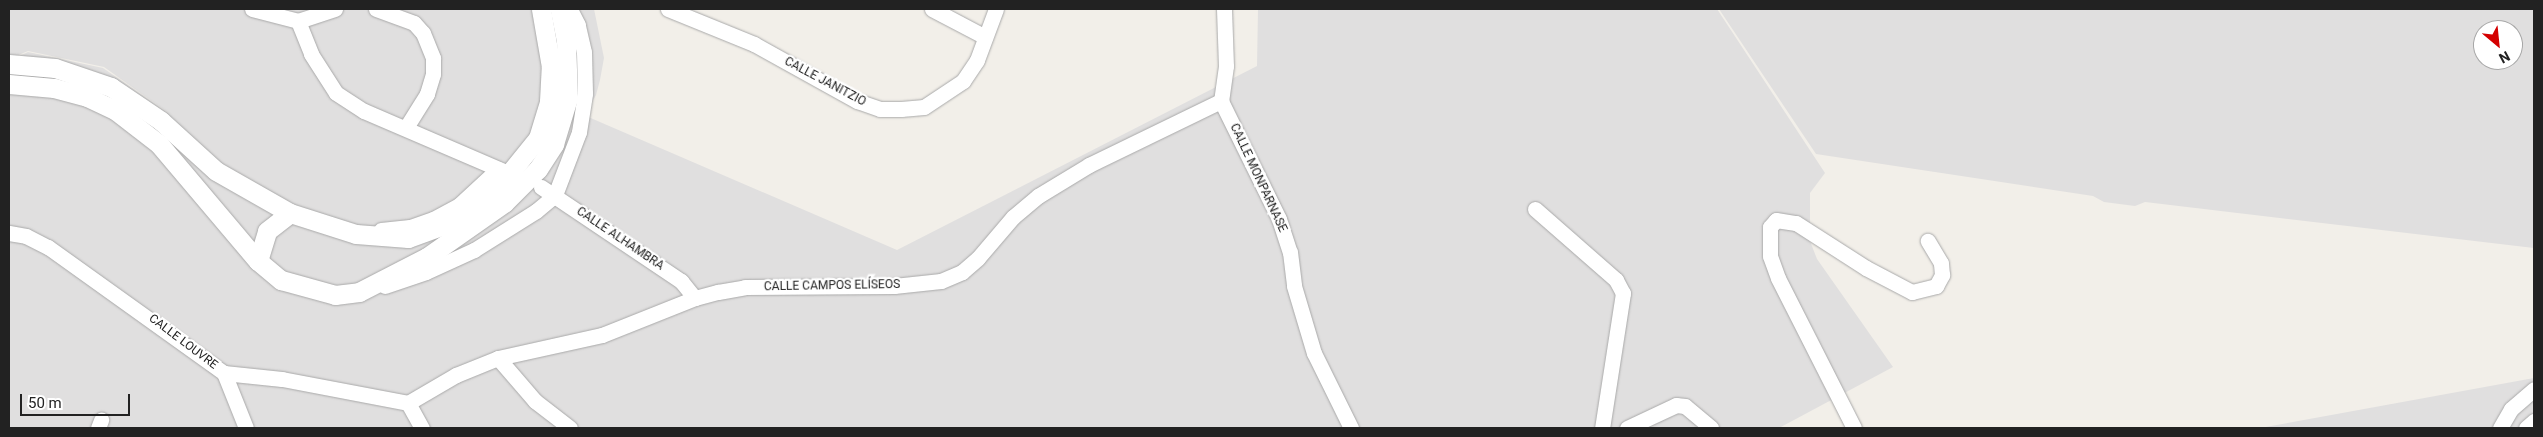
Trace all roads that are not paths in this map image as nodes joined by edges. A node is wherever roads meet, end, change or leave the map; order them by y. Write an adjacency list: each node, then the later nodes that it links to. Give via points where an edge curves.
1 (252, 9): 11 (street)
2 (335, 9): 11 (street)
3 (376, 9): 16 (street, via 414,23 423,33 433,58 433,74 427,94)
4 (541, 9): 22 (street, via 551,67 549,101 538,138 514,170 470,210 426,233 408,238)
5 (560, 9): 25 (street, via 566,41 568,98 554,144 538,169 504,203 463,234 427,257)
6 (570, 9): 18 (street, via 578,25 584,52 585,93 579,132)
7 (668, 9): 12 (street, CALLE JANITZIO, via 754,44 857,101 880,109 924,107 946,95 963,81 977,60)
8 (932, 9): 12 (street)
9 (996, 9): 12 (street, CALLE JANITZIO)
10 (1224, 9): 15 (street, via 1226,66)
11 (298, 21): 16 (street, via 312,54 336,93 364,111)
12 (985, 37)
13 (9, 64): 20 (street, via 56,68 111,87 161,122 216,171)
14 (9, 84): 24 (street, via 54,88 87,97 115,110 160,144)
15 (1221, 101): 26 (street, CALLE CAMPOS ELÍSEOS, via 1097,161 1038,196 1013,217 978,258 962,272 941,281 894,286 745,287); 35 (street, CALLE MONPARNASE, via 1279,219 1314,353)
16 (406, 127): 22 (street, via 500,170 458,205 433,218 410,227)
17 (540, 186): 18 (street, CALLE ALHAMBRA)
18 (555, 195): 25 (street, via 536,211 474,250 426,272); 26 (street, CALLE ALHAMBRA, via 681,281)
19 (1535, 210): 36 (street, via 1616,280 1623,293)
20 (290, 213): 22 (street); 24 (street, via 267,231)
21 (9, 233): 28 (street, CALLE LOUVRE, via 26,236 48,247)
22 (356, 234)
23 (1928, 241): 39 (street, via 1941,263 1942,275 1936,286 1912,292 1866,268 1804,227 1776,220 1770,227 1770,256 1778,278)
24 (258, 261): 25 (street, via 281,280 300,287 335,296)
25 (359, 292)
26 (695, 298): 27 (street, CALLE CAMPOS ELÍSEOS, via 602,335)
27 (498, 358): 30 (street, CALLE CAMPOS ELÍSEOS, via 456,375); 34 (street, via 534,401)
28 (224, 373): 30 (street, CALLE LOUVRE, via 282,378); 32 (street)
29 (2534, 388): 40 (street, via 2511,409)
30 (408, 403): 33 (street)
31 (2534, 421): 41 (street)
32 (246, 428)
33 (422, 428)
34 (570, 428)
35 (1351, 428)
36 (1602, 428)
37 (1627, 428): 38 (street, via 1676,405 1684,406)
38 (1711, 428)
39 (1854, 428)
40 (2500, 428)
41 (2526, 428)

